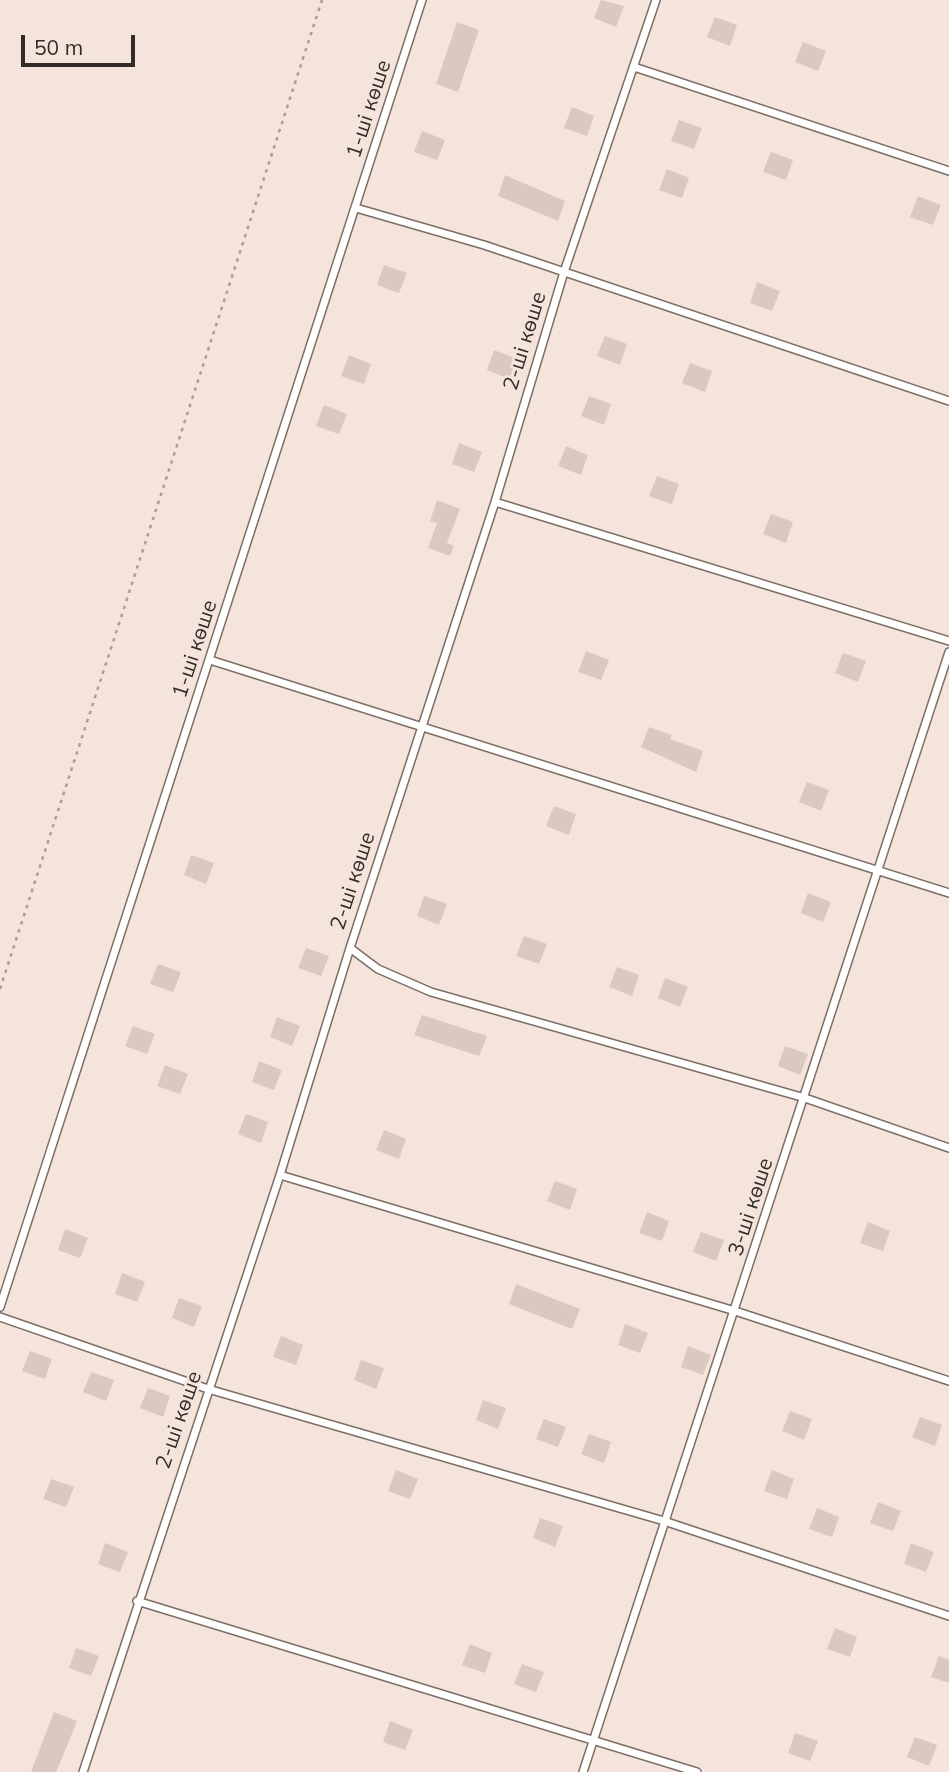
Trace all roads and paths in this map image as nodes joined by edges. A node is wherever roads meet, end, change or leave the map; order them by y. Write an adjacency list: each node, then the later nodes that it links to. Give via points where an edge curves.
1 (322, 0): 17 (path)
2 (422, 0): 6 (lane, 1-ші көше)
3 (656, 0): 4 (lane, 2-ші көше)
4 (634, 67): 5 (lane); 7 (lane, 2-ші көше)
5 (949, 170)
6 (356, 208): 7 (lane); 12 (lane, 1-ші көше)
7 (565, 272): 8 (lane); 9 (lane, 2-ші көше)
8 (949, 401)
9 (495, 502): 10 (lane); 13 (lane, 2-ші көше)
10 (949, 641)
11 (949, 652): 14 (lane, 3-ші көше)
12 (210, 660): 13 (lane); 21 (lane, 1-ші көше)
13 (422, 729): 14 (lane); 16 (lane, 2-ші көше)
14 (878, 870): 15 (lane); 18 (lane, 3-ші көше)
15 (949, 893)
16 (349, 948): 18 (lane, via 378,969 431,992); 20 (lane, 2-ші көше)
17 (0, 989)
18 (805, 1098): 19 (lane); 22 (lane, 3-ші көше)
19 (949, 1147)
20 (280, 1175): 22 (lane); 25 (lane, 2-ші көше)
21 (0, 1307)
22 (735, 1311): 24 (lane); 26 (lane, 3-ші көше)
23 (0, 1317): 25 (lane)
24 (949, 1381)
25 (208, 1389): 26 (lane); 27 (lane, 2-ші көше)
26 (664, 1521): 28 (lane); 29 (lane, 3-ші көше)
27 (137, 1601): 29 (lane); 30 (lane, 2-ші көше)
28 (949, 1616)
29 (593, 1741): 31 (lane, 3-ші көше); 32 (lane)
30 (83, 1772)
31 (583, 1772)
32 (697, 1772)

